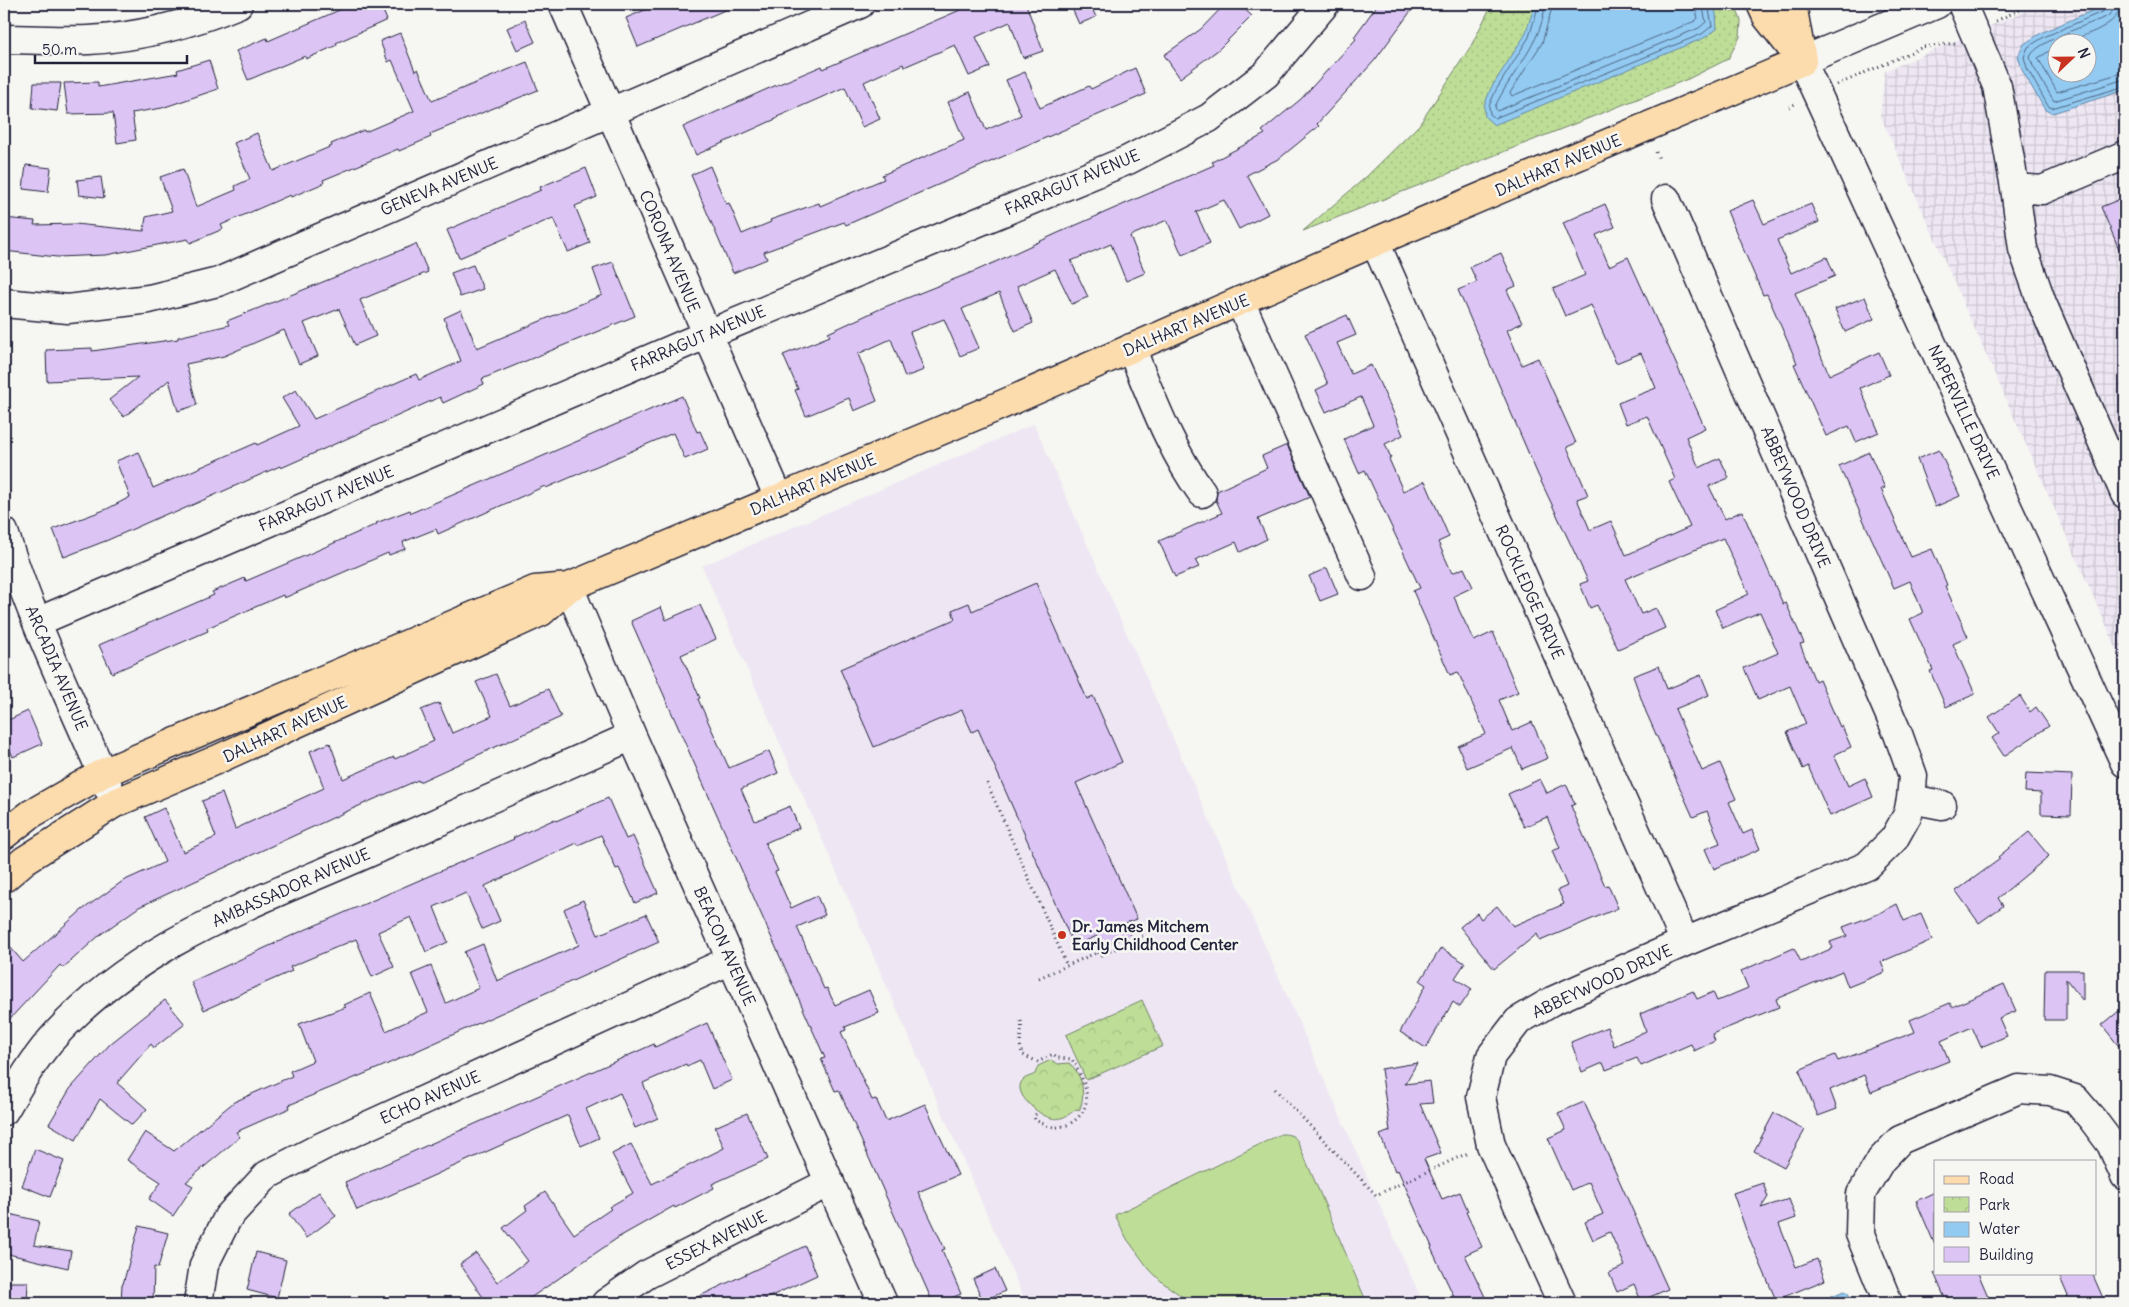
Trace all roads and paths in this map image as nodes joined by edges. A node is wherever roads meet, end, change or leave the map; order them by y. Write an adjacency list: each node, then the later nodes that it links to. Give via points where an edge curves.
1 (238, 4): 11 (street, via 154,32 88,40)
2 (563, 4): 15 (street, CORONA AVENUE)
3 (860, 4): 15 (street, GENEVA AVENUE)
4 (1325, 4): 24 (street, FARRAGUT AVENUE, via 1266,74 1209,118 1128,160)
5 (1761, 4): 12 (main road, via 1767,17)
6 (1792, 4): 12 (main road)
7 (1937, 4): 12 (street)
8 (1962, 4): 10 (street)
9 (2032, 4): 10 (path, via 2000,18)
10 (1975, 34): 13 (path, via 1954,43 1923,47); 19 (street, via 1997,86)
11 (4, 40)
12 (1802, 61): 13 (street, NAPERVILLE DRIVE); 21 (main road, DALHART AVENUE)
13 (1818, 94): 14 (path); 35 (street, NAPERVILLE DRIVE)
14 (1789, 107)
15 (610, 112): 23 (street, GENEVA AVENUE, via 218,282 149,299 68,310); 24 (street, CORONA AVENUE)
16 (1656, 152): 18 (path)
17 (2125, 154): 19 (street, via 2042,190)
18 (1660, 161)
19 (2015, 188): 26 (street, via 2023,249 2042,303)
20 (1666, 198): 38 (street, ABBEYWOOD DRIVE, via 1898,734 1913,776)
21 (1375, 242): 22 (main road, DALHART AVENUE); 44 (street, ROCKLEDGE DRIVE)
22 (1240, 301): 25 (main road, DALHART AVENUE); 31 (street)
23 (4, 303)
24 (706, 335): 29 (street, CORONA AVENUE); 33 (street, FARRAGUT AVENUE)
25 (1131, 348): 27 (street, via 1175,451); 29 (main road, DALHART AVENUE)
26 (2115, 444): 28 (street)
27 (1202, 492)
28 (2125, 494)
29 (779, 498): 32 (main road, DALHART AVENUE)
30 (4, 532): 33 (street, ARCADIA AVENUE)
31 (1362, 576)
32 (569, 587): 34 (street, BEACON AVENUE); 36 (main road, DALHART AVENUE, via 535,590); 39 (main road, DALHART AVENUE, via 541,612)
33 (37, 622): 36 (street, ARCADIA AVENUE)
34 (632, 736): 45 (street, BEACON AVENUE); 50 (street, AMBASSADOR AVENUE, via 170,942 118,977 81,1009 48,1043)
35 (2125, 763)
36 (103, 773): 39 (street, ARCADIA AVENUE); 41 (main road, DALHART AVENUE, via 31,814)
37 (986, 783): 46 (path)
38 (1911, 799): 40 (street); 44 (street, ABBEYWOOD DRIVE, via 1908,814 1894,839 1867,866)
39 (115, 803): 42 (main road, DALHART AVENUE, via 25,860)
40 (1942, 805)
41 (4, 835)
42 (4, 878)
43 (1146, 934): 46 (path, via 1100,956 1098,952)
44 (1685, 942): 58 (street, ABBEYWOOD DRIVE, via 1552,1001 1518,1021 1491,1056 1481,1097 1492,1145)
45 (731, 960): 54 (street, BEACON AVENUE); 55 (street, ECHO AVENUE, via 323,1146 267,1175 228,1217 204,1265)
46 (1067, 966): 47 (path)
47 (1039, 978)
48 (1020, 1021): 51 (path, via 1022,1055 1038,1062 1053,1054 1058,1058 1072,1058 1086,1092 1082,1115 1073,1122 1053,1127 1036,1120 1034,1116)
49 (1275, 1089): 52 (path, via 1376,1195)
50 (4, 1111)
51 (1038, 1112)
52 (1468, 1153)
53 (2125, 1176): 59 (street, via 2111,1144 2075,1099 2050,1091 2019,1089 1900,1140 1880,1160 1861,1194 1860,1234)
54 (830, 1182): 56 (street, ESSEX AVENUE, via 646,1275); 57 (street, BEACON AVENUE)
55 (198, 1303)
56 (606, 1303)
57 (883, 1303)
58 (1562, 1303)
59 (1888, 1303)

